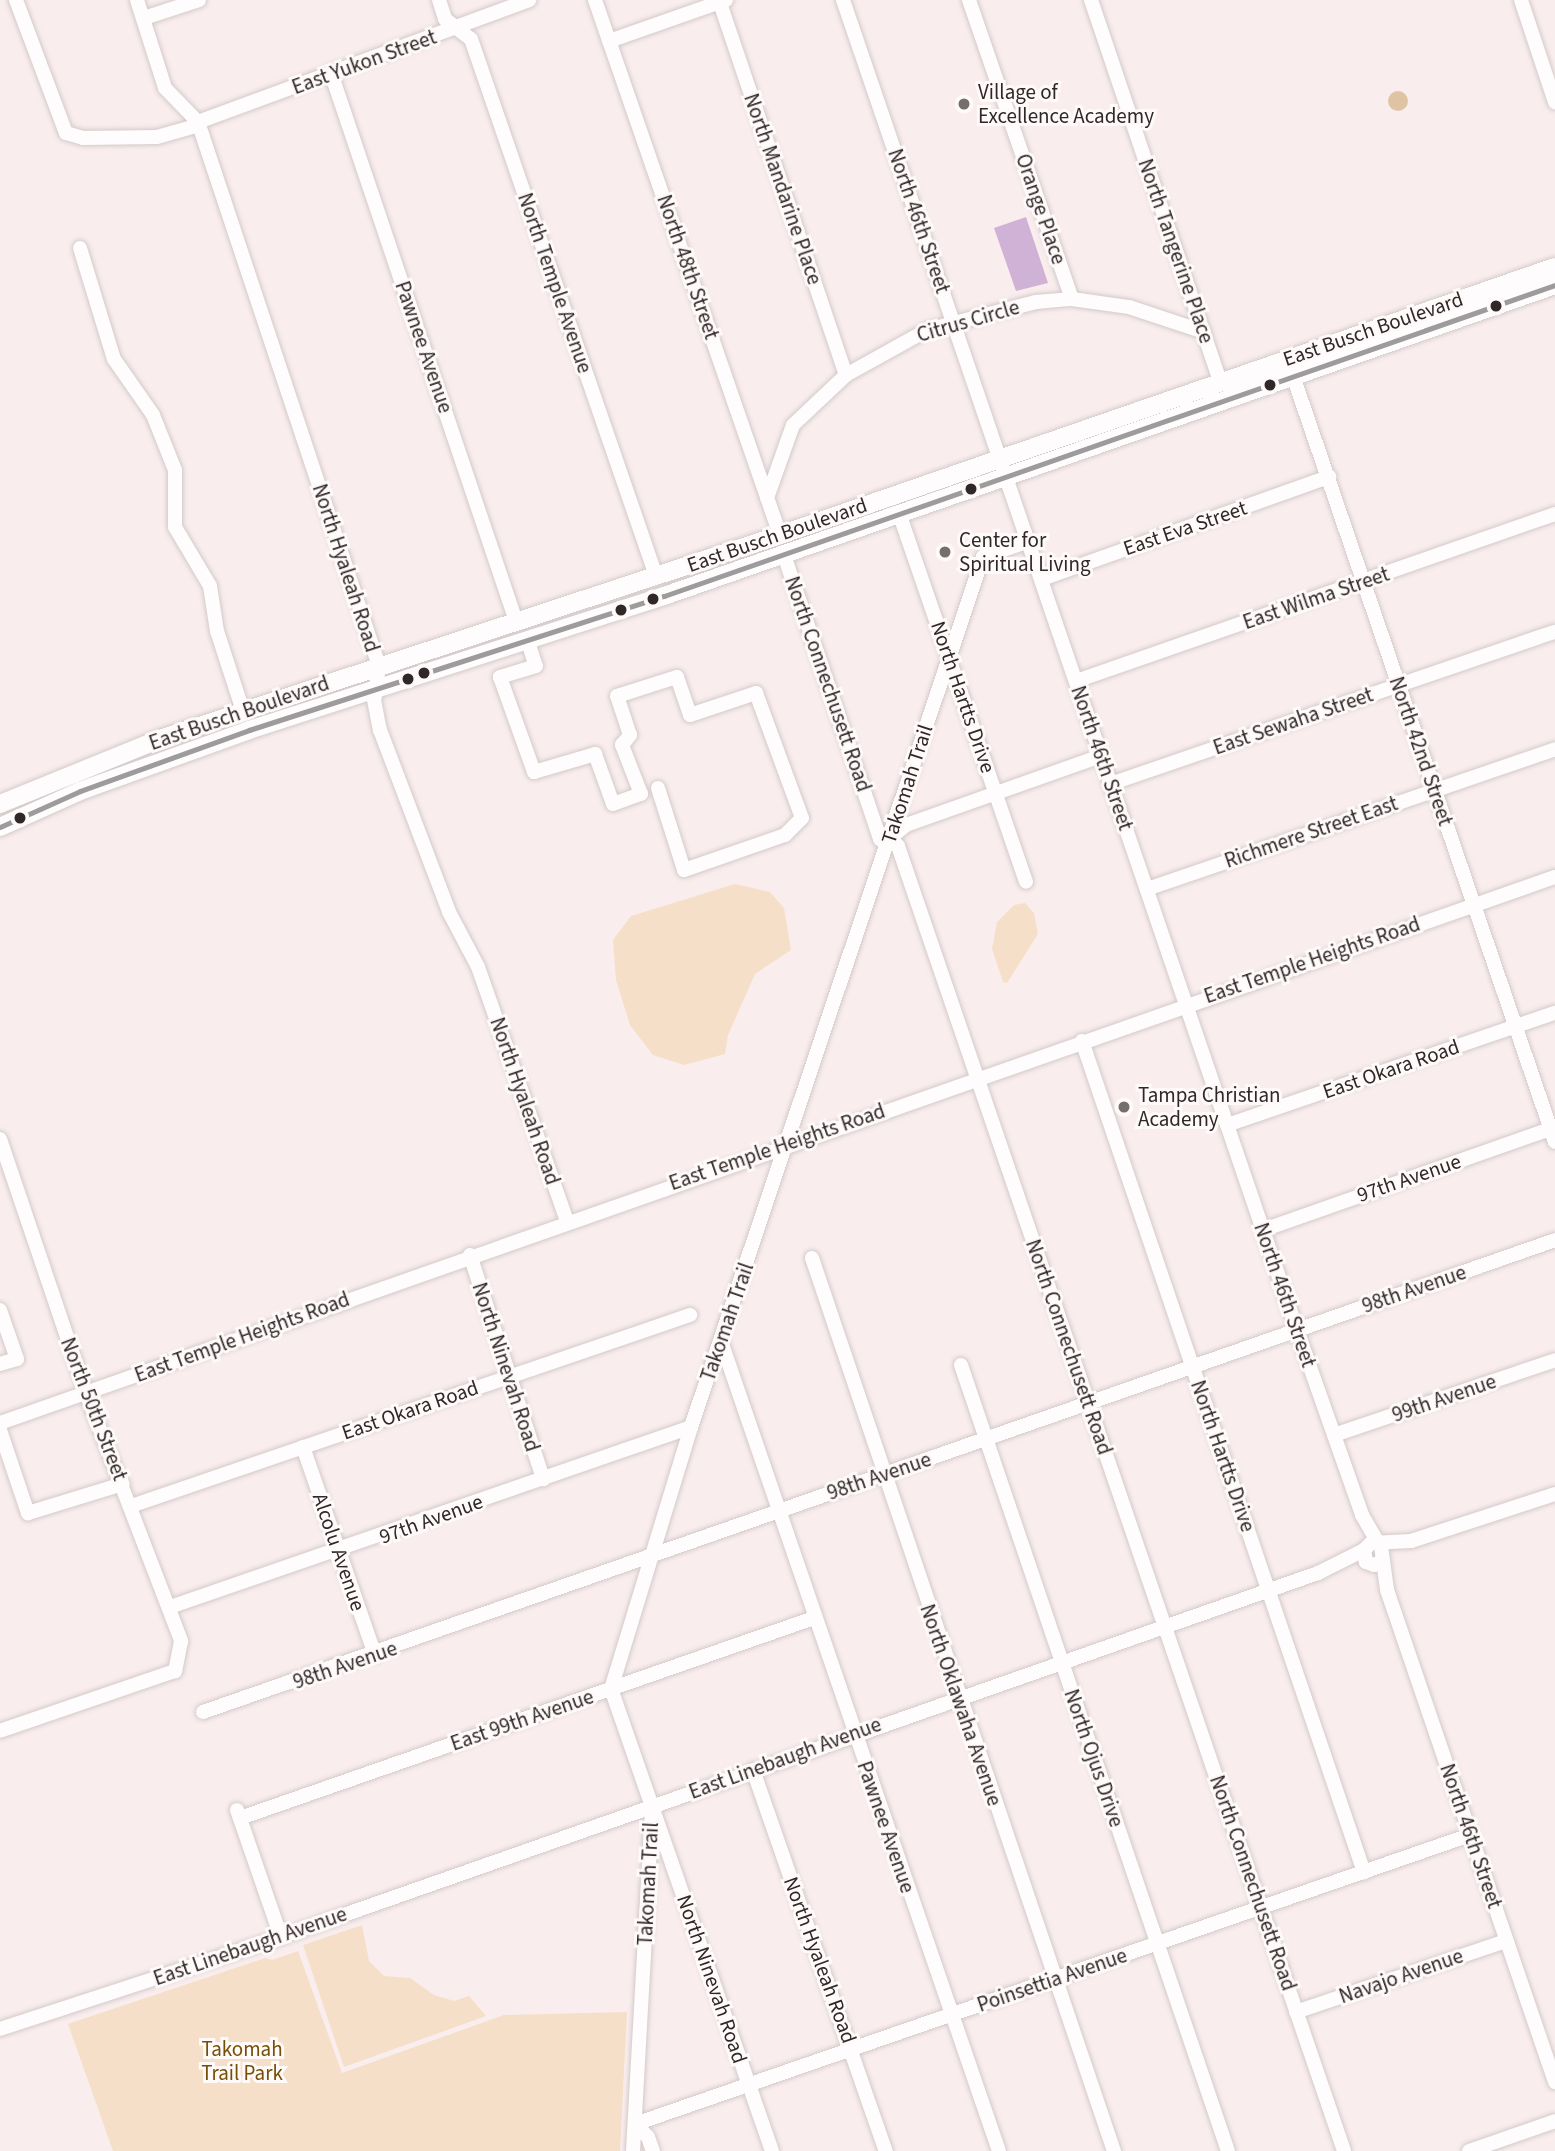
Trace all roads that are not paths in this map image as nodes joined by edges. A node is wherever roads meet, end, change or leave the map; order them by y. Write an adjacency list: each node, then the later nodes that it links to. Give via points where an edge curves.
1 (16, 0): 17 (street, East Yukon Street, via 66,133 83,138 157,138)
2 (137, 0): 12 (street, North Hyaleah Road)
3 (199, 0): 12 (street)
4 (439, 0): 13 (street, North Temple Avenue, via 445,19)
5 (529, 0): 13 (street, East Yukon Street)
6 (595, 0): 14 (street, North 48th Street)
7 (843, 0): 24 (street, North 46th Street)
8 (969, 0): 22 (street, Orange Place)
9 (1091, 0): 25 (street, North Tangerine Place)
10 (1521, 0): 16 (street)
11 (724, 1): 14 (street); 27 (street, North Mandarine Place)
12 (144, 19): 17 (street, North Hyaleah Road, via 165,88)
13 (458, 27): 15 (street, East Yukon Street); 41 (street, North Temple Avenue, via 471,40)
14 (609, 41): 33 (street, North 48th Street)
15 (331, 74): 17 (street, East Yukon Street); 45 (street, Pawnee Avenue)
16 (1555, 102)
17 (199, 123): 49 (street, North Hyaleah Road)
18 (80, 248): 53 (street, via 114,359 153,415 175,470 175,527 210,586 217,631)
19 (1555, 267): 26 (main road, East Busch Boulevard)
20 (1555, 276): 23 (main road, via 1527,286)
21 (1555, 285): 23 (main road, East Busch Boulevard)
22 (1072, 299): 24 (street, Citrus Circle, via 1036,302); 25 (street, Citrus Circle, via 1129,307)
23 (1504, 303): 28 (main road, East Busch Boulevard)
24 (955, 323): 27 (street, Citrus Circle, via 899,343); 30 (street, North 46th Street)
25 (1203, 332): 29 (street, North Tangerine Place)
26 (1287, 359): 28 (street, North 42nd Street); 29 (main road, East Busch Boulevard)
27 (846, 374): 33 (street, Citrus Circle, via 793,425)
28 (1294, 377): 31 (main road, East Busch Boulevard); 32 (street, North 42nd Street)
29 (1220, 382): 30 (main road, East Busch Boulevard)
30 (1000, 457): 31 (street, North 46th Street); 34 (main road, East Busch Boulevard)
31 (1006, 475): 35 (main road, East Busch Boulevard); 39 (street, North 46th Street)
32 (1329, 477): 42 (street, East Eva Street); 43 (street, North 42nd Street)
33 (767, 498): 37 (street, North 48th Street)
34 (869, 503): 37 (main road, East Busch Boulevard); 40 (main road, via 861,514 793,540)
35 (899, 513): 40 (main road, East Busch Boulevard); 48 (street, North Hartts Drive)
36 (1555, 514): 43 (street, East Wilma Street)
37 (780, 535): 38 (main road, East Busch Boulevard)
38 (760, 541): 41 (main road, East Busch Boulevard); 44 (main road, via 748,553 685,574)
39 (1029, 541): 42 (street, North 46th Street); 48 (street, Takomah Trail, via 983,557)
40 (784, 555): 44 (main road, East Busch Boulevard); 64 (street, North Connechusett Road, via 880,839)
41 (656, 576): 45 (main road, East Busch Boulevard); 47 (main road, via 639,594 559,619)
42 (1042, 579): 50 (street, North 46th Street)
43 (1364, 582): 50 (street, East Wilma Street); 51 (street, North 42nd Street)
44 (664, 596): 47 (main road, East Busch Boulevard)
45 (516, 621): 49 (main road, East Busch Boulevard)
46 (1555, 632): 51 (street, East Sewaha Street)
47 (536, 639): 52 (main road, East Busch Boulevard); 58 (street, via 536,666 499,677 534,772 596,754 613,804 641,794 622,745 630,736 617,696 677,677 690,715 756,693 802,818 785,835 684,870)
48 (948, 653): 61 (street, North Hartts Drive); 64 (street, Takomah Trail)
49 (379, 666): 52 (street, North Hyaleah Road); 53 (main road, East Busch Boulevard)
50 (1076, 681): 56 (street, North 46th Street)
51 (1399, 685): 57 (street, East Sewaha Street); 59 (street, North 42nd Street)
52 (374, 690): 60 (main road, East Busch Boulevard); 78 (street, North Hyaleah Road, via 380,730 449,912 478,967)
53 (243, 711): 54 (main road, East Busch Boulevard)
54 (160, 739): 60 (main road, via 147,754 103,773); 62 (main road, East Busch Boulevard)
55 (1555, 748): 59 (street, Richmere Street East)
56 (1101, 756): 57 (street, North 46th Street); 61 (street)
57 (1110, 784): 67 (street, North 46th Street)
58 (658, 788)
59 (1434, 789): 67 (street, Richmere Street East); 68 (street, North 42nd Street)
60 (80, 791): 63 (main road, East Busch Boulevard)
61 (997, 792): 64 (street, via 906,825); 66 (street, North Hartts Drive)
62 (0, 804)
63 (0, 827)
64 (890, 838): 73 (street, North Connechusett Road, via 898,846); 77 (street, Takomah Trail)
65 (1555, 877): 68 (street, East Temple Heights Road)
66 (1026, 882)
67 (1147, 889): 69 (street, North 46th Street)
68 (1474, 904): 69 (street, East Temple Heights Road); 71 (street, North 42nd Street)
69 (1186, 1004): 72 (street, East Temple Heights Road); 74 (street, North 46th Street)
70 (1555, 1013): 71 (street, East Okara Road)
71 (1515, 1027): 74 (street, East Okara Road); 75 (street, North 42nd Street)
72 (1082, 1041): 73 (street, East Temple Heights Road); 90 (street, North Hartts Drive)
73 (977, 1077): 77 (street, East Temple Heights Road); 93 (street, North Connechusett Road)
74 (1227, 1125): 79 (street, North 46th Street)
75 (1554, 1132): 79 (street, 97th Avenue)
76 (0, 1139): 92 (street, North 50th Street)
77 (785, 1144): 78 (street, East Temple Heights Road); 86 (street, Takomah Trail)
78 (567, 1221): 81 (street, East Temple Heights Road)
79 (1263, 1230): 85 (street, North 46th Street)
80 (1555, 1240): 85 (street, 98th Avenue)
81 (470, 1255): 91 (street, North Ninevah Road); 92 (street, East Temple Heights Road)
82 (812, 1258): 100 (street, North Oklawaha Avenue)
83 (0, 1310): 88 (street, via 17,1359)
84 (690, 1315): 91 (street, East Okara Road)
85 (1297, 1330): 90 (street, 98th Avenue); 97 (street, North 46th Street)
86 (722, 1344): 95 (street, Takomah Trail); 105 (street, Pawnee Avenue)
87 (1555, 1360): 97 (street, 99th Avenue)
88 (0, 1364)
89 (961, 1365): 98 (street, North Ojus Drive)
90 (1193, 1366): 93 (street, 98th Avenue); 109 (street, North Hartts Drive)
91 (508, 1376): 99 (street, East Okara Road); 101 (street, North Ninevah Road)
92 (86, 1393): 94 (street, East Temple Heights Road); 102 (street, North 50th Street)
93 (1087, 1402): 98 (street, 98th Avenue); 112 (street, North Connechusett Road)
94 (0, 1423)
95 (691, 1427): 101 (street, 97th Avenue); 108 (street, Takomah Trail)
96 (0, 1430): 102 (street, via 28,1513)
97 (1334, 1436): 107 (street, North 46th Street)
98 (984, 1441): 100 (street, 98th Avenue); 114 (street, North Ojus Drive)
99 (303, 1447): 104 (street, East Okara Road); 106 (street, Alcolu Avenue)
100 (882, 1476): 105 (street, 98th Avenue); 116 (street, North Oklawaha Avenue)
101 (543, 1479): 106 (street, 97th Avenue)
102 (123, 1484): 104 (street, North 50th Street)
103 (1555, 1494): 107 (street, East Linebaugh Avenue)
104 (131, 1506): 110 (street, North 50th Street)
105 (779, 1510): 108 (street, 98th Avenue); 111 (street, Pawnee Avenue)
106 (338, 1553): 110 (street, 97th Avenue); 113 (street, Alcolu Avenue)
107 (1374, 1554): 109 (street, East Linebaugh Avenue); 122 (street, North 46th Street)
108 (649, 1557): 113 (street, 98th Avenue); 115 (street, Takomah Trail)
109 (1269, 1590): 112 (street, East Linebaugh Avenue); 123 (street, North Hartts Drive)
110 (170, 1607): 118 (street, North 50th Street, via 181,1641 178,1669)
111 (814, 1618): 115 (street, East 99th Avenue); 119 (street, Pawnee Avenue)
112 (1164, 1627): 114 (street, East Linebaugh Avenue); 124 (street, North Connechusett Road)
113 (375, 1655): 117 (street, 98th Avenue)
114 (1061, 1661): 116 (street, East Linebaugh Avenue); 127 (street, North Ojus Drive)
115 (611, 1689): 121 (street, Takomah Trail); 125 (street, East 99th Avenue, via 238,1813)
116 (958, 1697): 119 (street, East Linebaugh Avenue); 128 (street, North Oklawaha Avenue)
117 (203, 1712)
118 (0, 1731)
119 (854, 1733): 120 (street, East Linebaugh Avenue); 130 (street, Pawnee Avenue)
120 (753, 1770): 121 (street, East Linebaugh Avenue); 132 (street, North Hyaleah Road)
121 (653, 1807): 125 (street, East Linebaugh Avenue); 134 (street, North Ninevah Road); 136 (street, Takomah Trail)
122 (1470, 1835): 123 (street, Poinsettia Avenue); 126 (street, North 46th Street)
123 (1364, 1871): 124 (street, Poinsettia Avenue)
124 (1261, 1908): 127 (street, Poinsettia Avenue); 129 (street, North Connechusett Road)
125 (281, 1937): 131 (street, East Linebaugh Avenue)
126 (1506, 1941): 129 (street, Navajo Avenue); 133 (street, North 46th Street)
127 (1158, 1943): 128 (street, Poinsettia Avenue); 143 (street, North Ojus Drive)
128 (1055, 1979): 130 (street, Poinsettia Avenue); 142 (street, North Oklawaha Avenue)
129 (1296, 2012): 144 (street, North Connechusett Road)
130 (952, 2015): 132 (street, Poinsettia Avenue); 141 (street, Pawnee Avenue)
131 (0, 2029)
132 (852, 2050): 134 (street, Poinsettia Avenue); 140 (street, North Hyaleah Road)
133 (1555, 2082)
134 (749, 2085): 136 (street, Poinsettia Avenue); 139 (street, North Ninevah Road)
135 (1555, 2122): 145 (street)
136 (635, 2124): 137 (street, Takomah Trail); 138 (street, via 648,2137)
137 (633, 2151)
138 (653, 2151)
139 (772, 2151)
140 (886, 2151)
141 (999, 2151)
142 (1114, 2151)
143 (1228, 2151)
144 (1344, 2151)
145 (1469, 2151)

